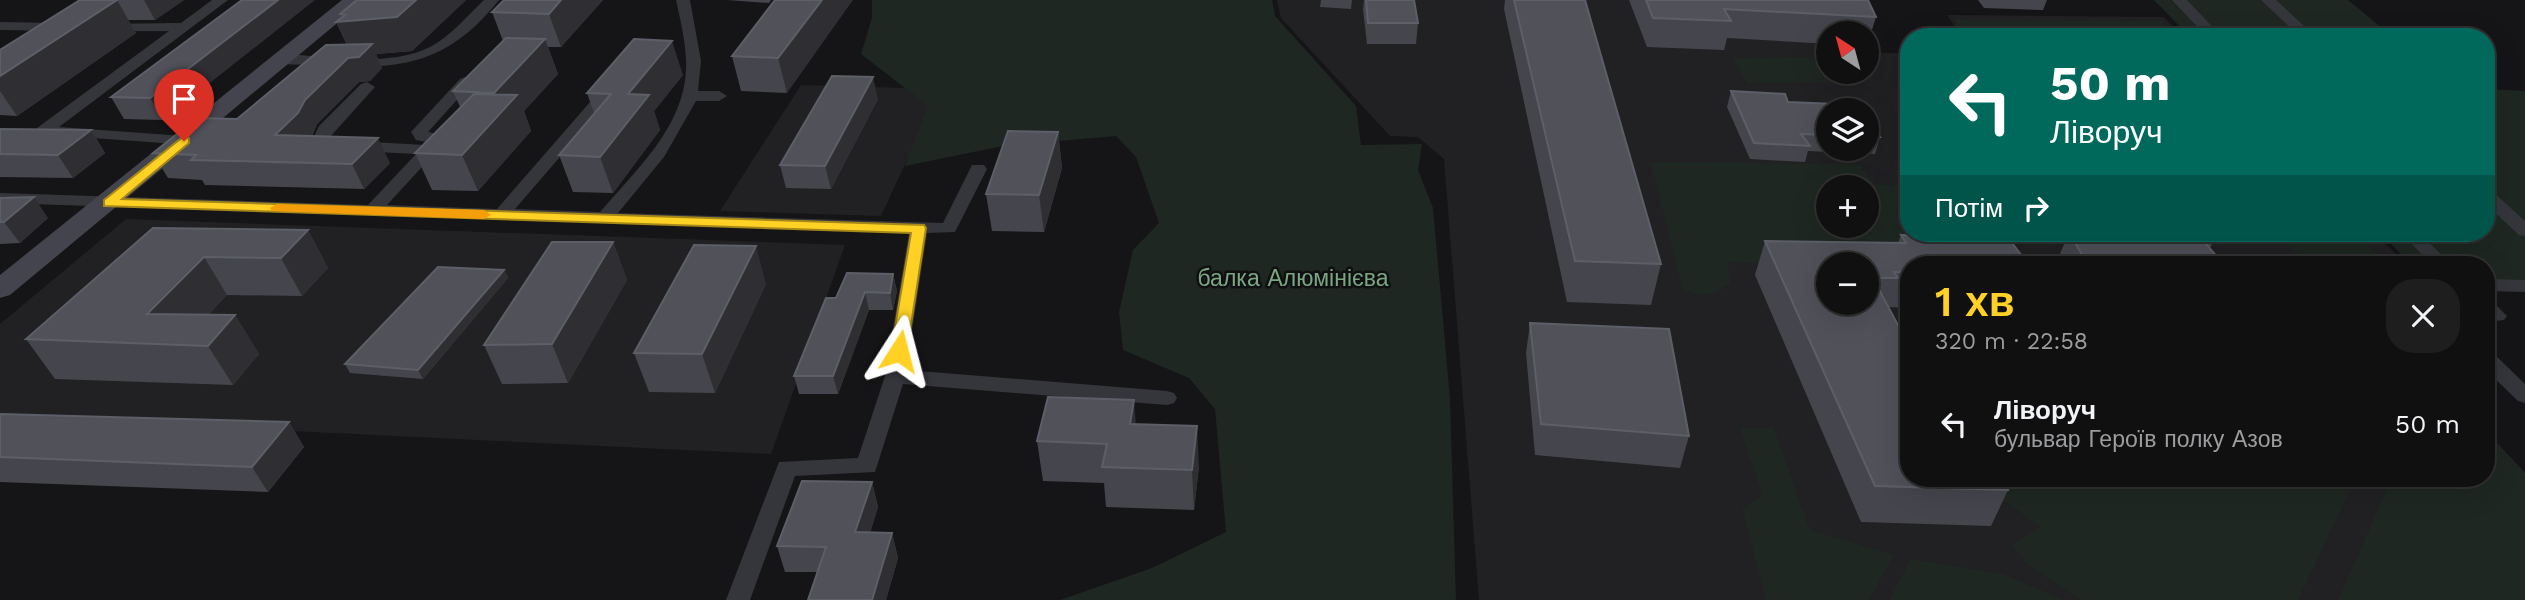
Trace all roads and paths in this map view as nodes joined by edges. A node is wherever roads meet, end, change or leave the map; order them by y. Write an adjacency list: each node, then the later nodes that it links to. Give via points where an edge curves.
1 (221, 0): 8 (street)
2 (355, 0): 11 (street)
3 (492, 0): 11 (street, via 449,40 411,59)
4 (683, 0): 15 (street, via 693,62)
5 (2179, 0): 9 (street)
6 (2268, 0): 10 (street)
7 (0, 26): 8 (street)
8 (184, 27): 17 (street, via 37,131)
9 (2206, 28)
10 (2299, 28)
11 (283, 59): 17 (street)
12 (620, 78): 24 (street)
13 (466, 82): 18 (street, via 419,132 435,140)
14 (366, 87): 18 (street, via 325,129 321,139 333,145)
15 (689, 96): 16 (street); 25 (street, via 673,132)
16 (719, 96)
17 (184, 141): 21 (street)
18 (429, 150): 23 (street)
19 (978, 169): 26 (street, via 949,228)
20 (0, 198): 21 (street)
21 (109, 203): 23 (street); 32 (street)
22 (2495, 203): 27 (street)
23 (372, 211): 24 (street)
24 (501, 215): 25 (street)
25 (606, 216): 26 (street)
26 (919, 228): 34 (street)
27 (2525, 231)
28 (2419, 242): 29 (street)
29 (2433, 256)
30 (2495, 285): 31 (street)
31 (2525, 286)
32 (0, 289)
33 (2495, 367): 35 (street)
34 (895, 376): 36 (street); 37 (street, via 867,466 787,468)
35 (2525, 396)
36 (1167, 398)
37 (737, 600)

